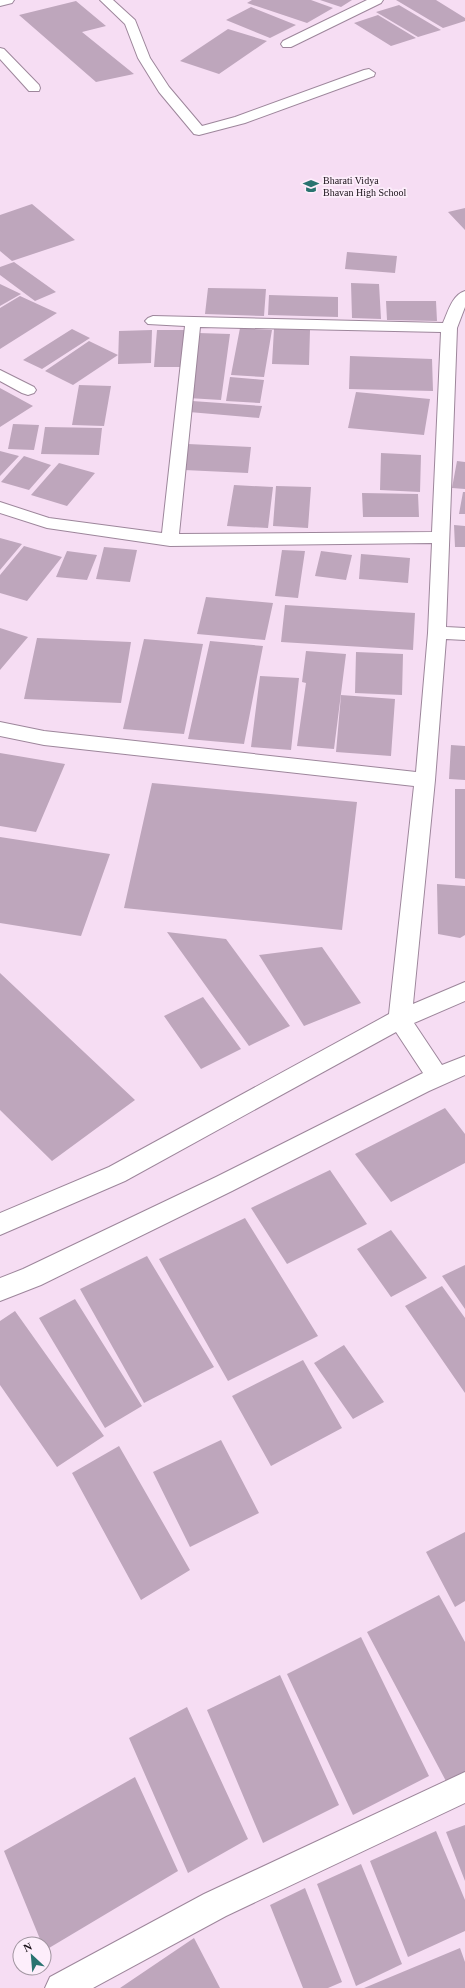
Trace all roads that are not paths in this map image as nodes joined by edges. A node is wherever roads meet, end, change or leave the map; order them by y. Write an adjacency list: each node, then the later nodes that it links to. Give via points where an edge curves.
1 (8, 0): 4 (street)
2 (106, 0): 7 (street, via 131,23 144,58 164,89 199,131 240,120)
3 (377, 0): 5 (street)
4 (0, 2)
5 (287, 44)
6 (0, 52): 8 (street)
7 (369, 73)
8 (34, 88)
9 (465, 296): 12 (street, via 459,303)
10 (153, 321): 11 (street)
11 (194, 322): 12 (street); 17 (street)
12 (449, 328): 16 (street)
13 (0, 375): 14 (street)
14 (28, 390)
15 (0, 506): 17 (street, via 47,523)
16 (441, 537): 17 (street); 18 (street)
17 (170, 540)
18 (437, 633): 19 (street); 21 (street)
19 (465, 634)
20 (0, 728): 21 (street, via 44,738)
21 (425, 780): 23 (street)
22 (465, 991): 23 (street)
23 (400, 1019): 25 (street); 26 (street, via 117,1174)
24 (465, 1064): 25 (street)
25 (438, 1077): 27 (street, via 217,1188)
26 (0, 1224)
27 (0, 1290)
28 (465, 1786): 29 (street, via 215,1905)
29 (61, 1988)

